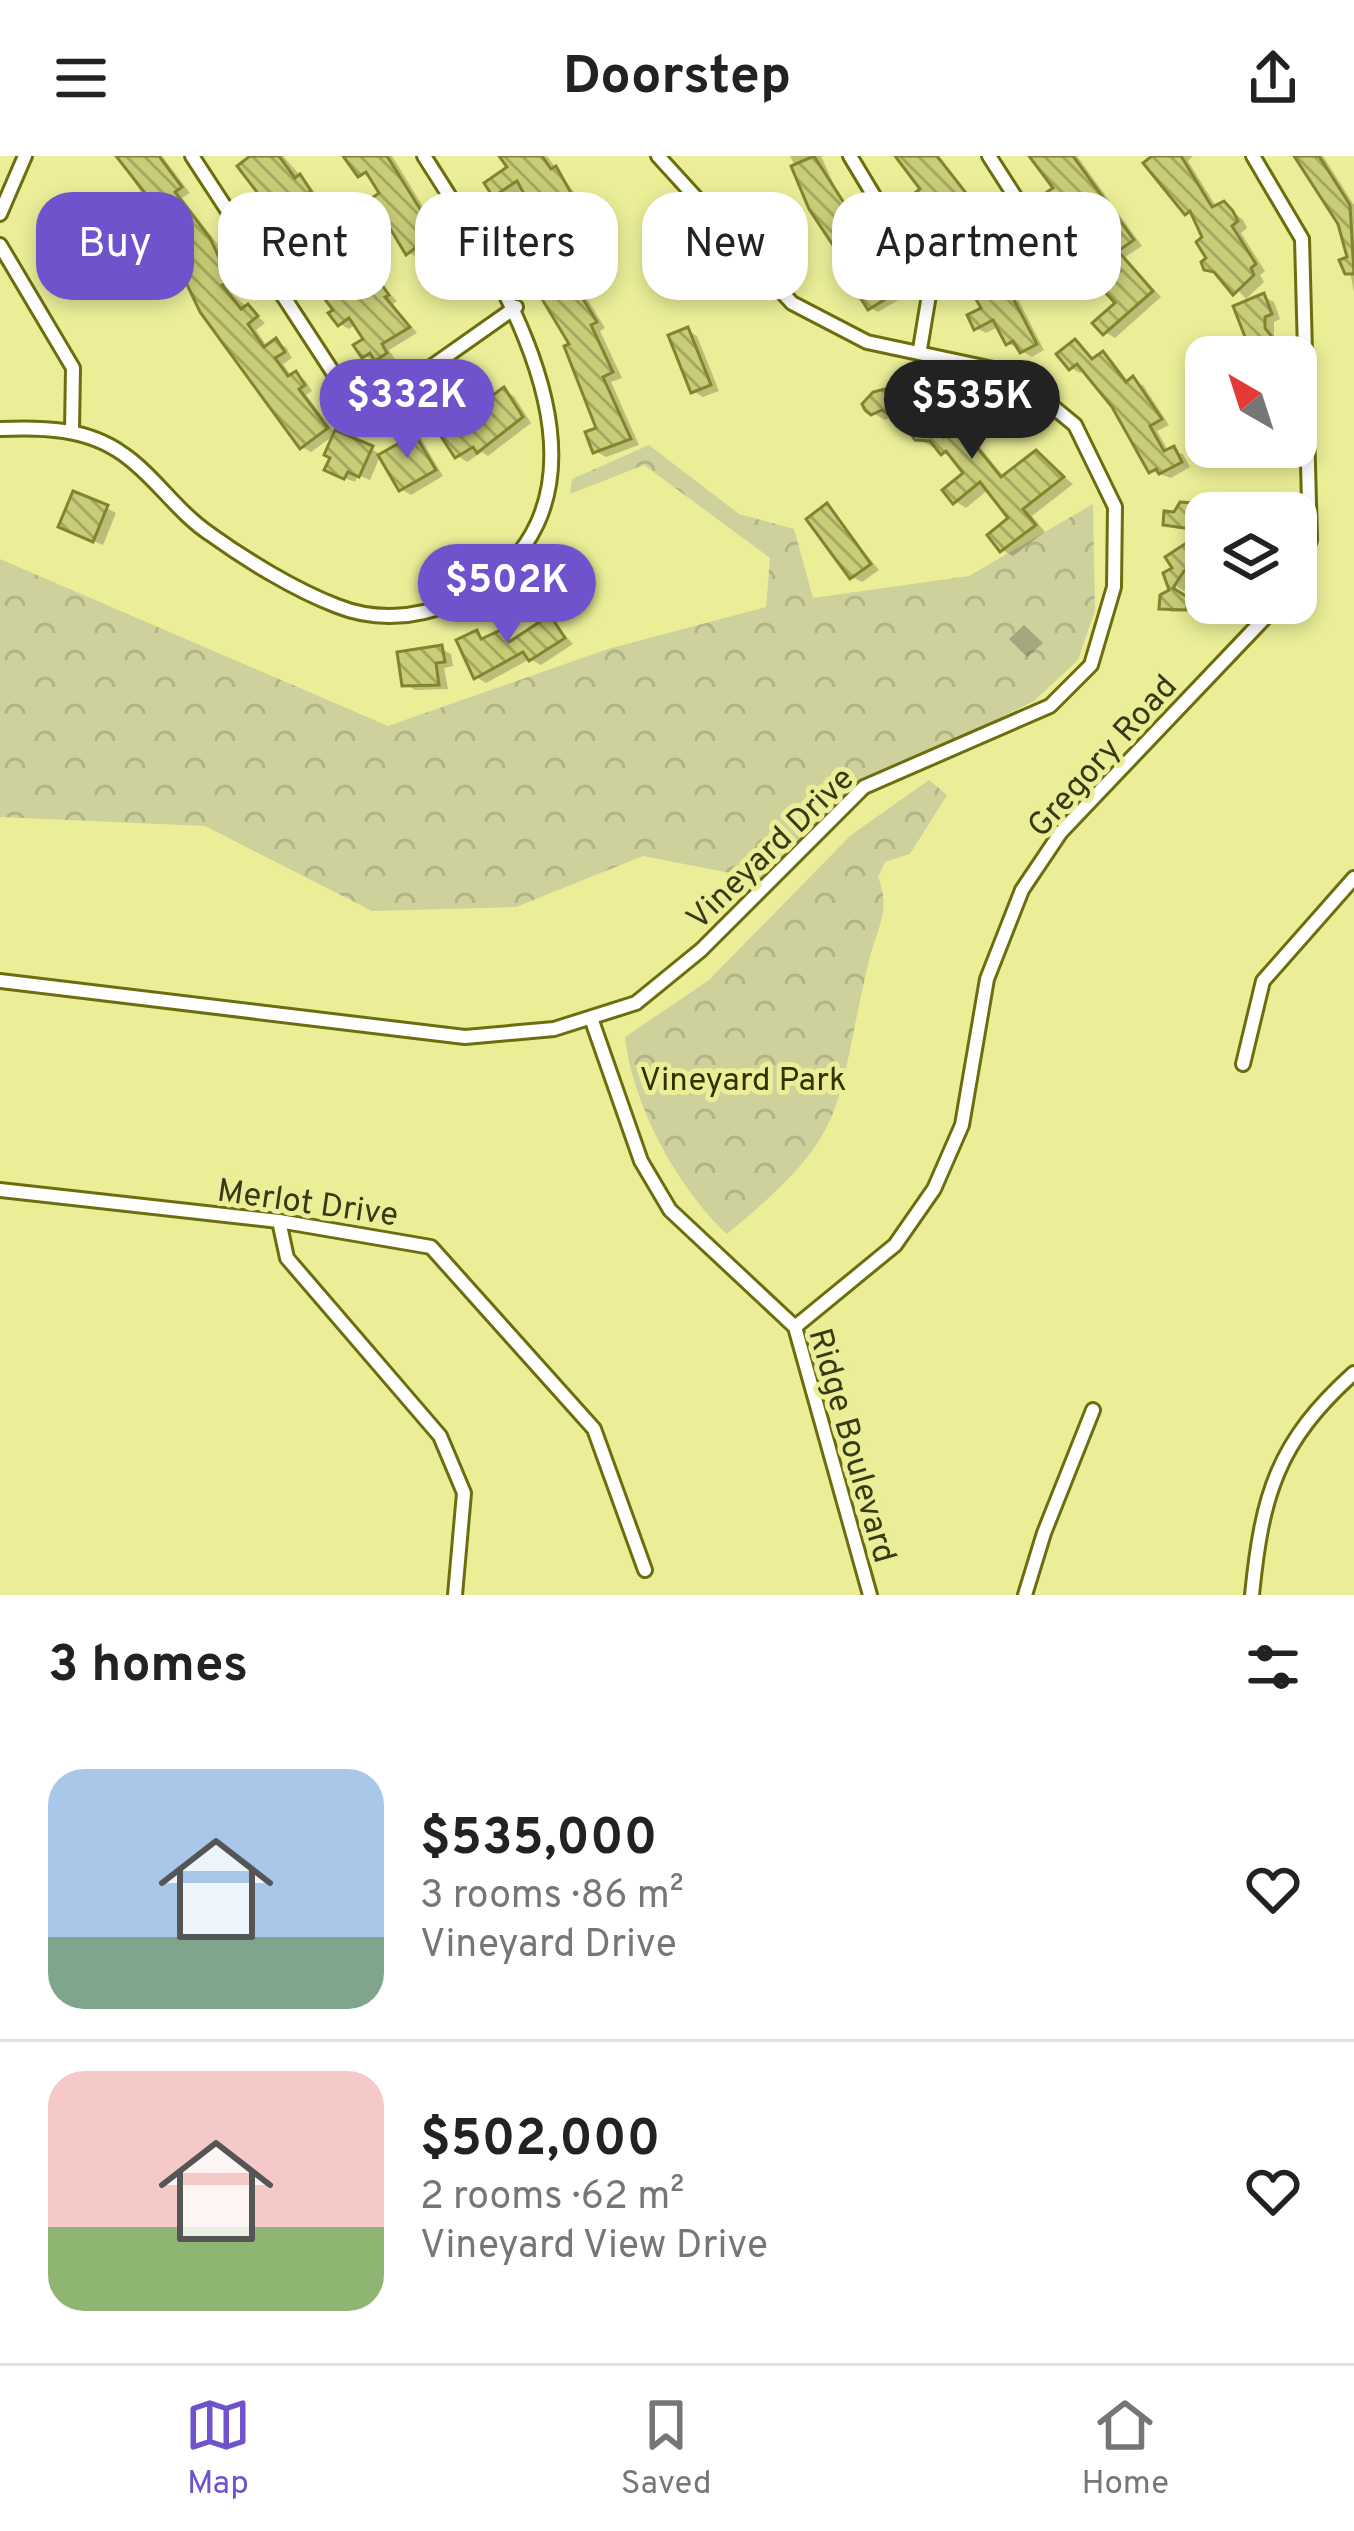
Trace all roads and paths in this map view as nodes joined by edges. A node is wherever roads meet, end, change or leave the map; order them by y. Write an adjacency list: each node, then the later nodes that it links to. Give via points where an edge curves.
1 (25, 156): 9 (street)
2 (192, 156): 11 (street, via 351,400 370,410)
3 (424, 156): 11 (street)
4 (658, 156): 12 (street, Vineyard Drive, via 791,303 867,342)
5 (850, 156): 12 (street, via 930,289)
6 (989, 156): 8 (street)
7 (1253, 156): 15 (street, via 1302,239)
8 (1012, 192)
9 (0, 214)
10 (0, 245): 14 (street, via 74,368)
11 (516, 307): 14 (street, via 554,448 545,506 503,571 429,611 389,617 338,607 209,534 122,452)
12 (920, 350): 19 (street, Vineyard Drive, via 1012,373 1075,425 1115,507 1114,587 1091,665 1050,706 864,787 701,950 636,1003)
13 (0, 429): 14 (street)
14 (73, 431)
15 (1309, 492)
16 (1259, 624): 23 (street, Gregory Road, via 1061,832 1022,890 987,979 962,1125 934,1189 895,1245)
17 (1354, 878): 20 (street, via 1263,982)
18 (0, 981): 19 (street, Vineyard Drive, via 466,1037)
19 (591, 1018): 23 (street, Ridge Boulevard, via 641,1161 670,1210)
20 (1243, 1064)
21 (0, 1190): 22 (street, Merlot Drive)
22 (279, 1221): 26 (street, Merlot Drive, via 431,1247 595,1429); 27 (street, via 287,1258 440,1436 464,1493)
23 (795, 1327): 28 (street, Ridge Boulevard)
24 (1354, 1373): 30 (street, via 1298,1432 1260,1513)
25 (1093, 1410): 29 (street)
26 (645, 1570)
27 (455, 1595)
28 (870, 1595)
29 (1025, 1595)
30 (1252, 1595)

